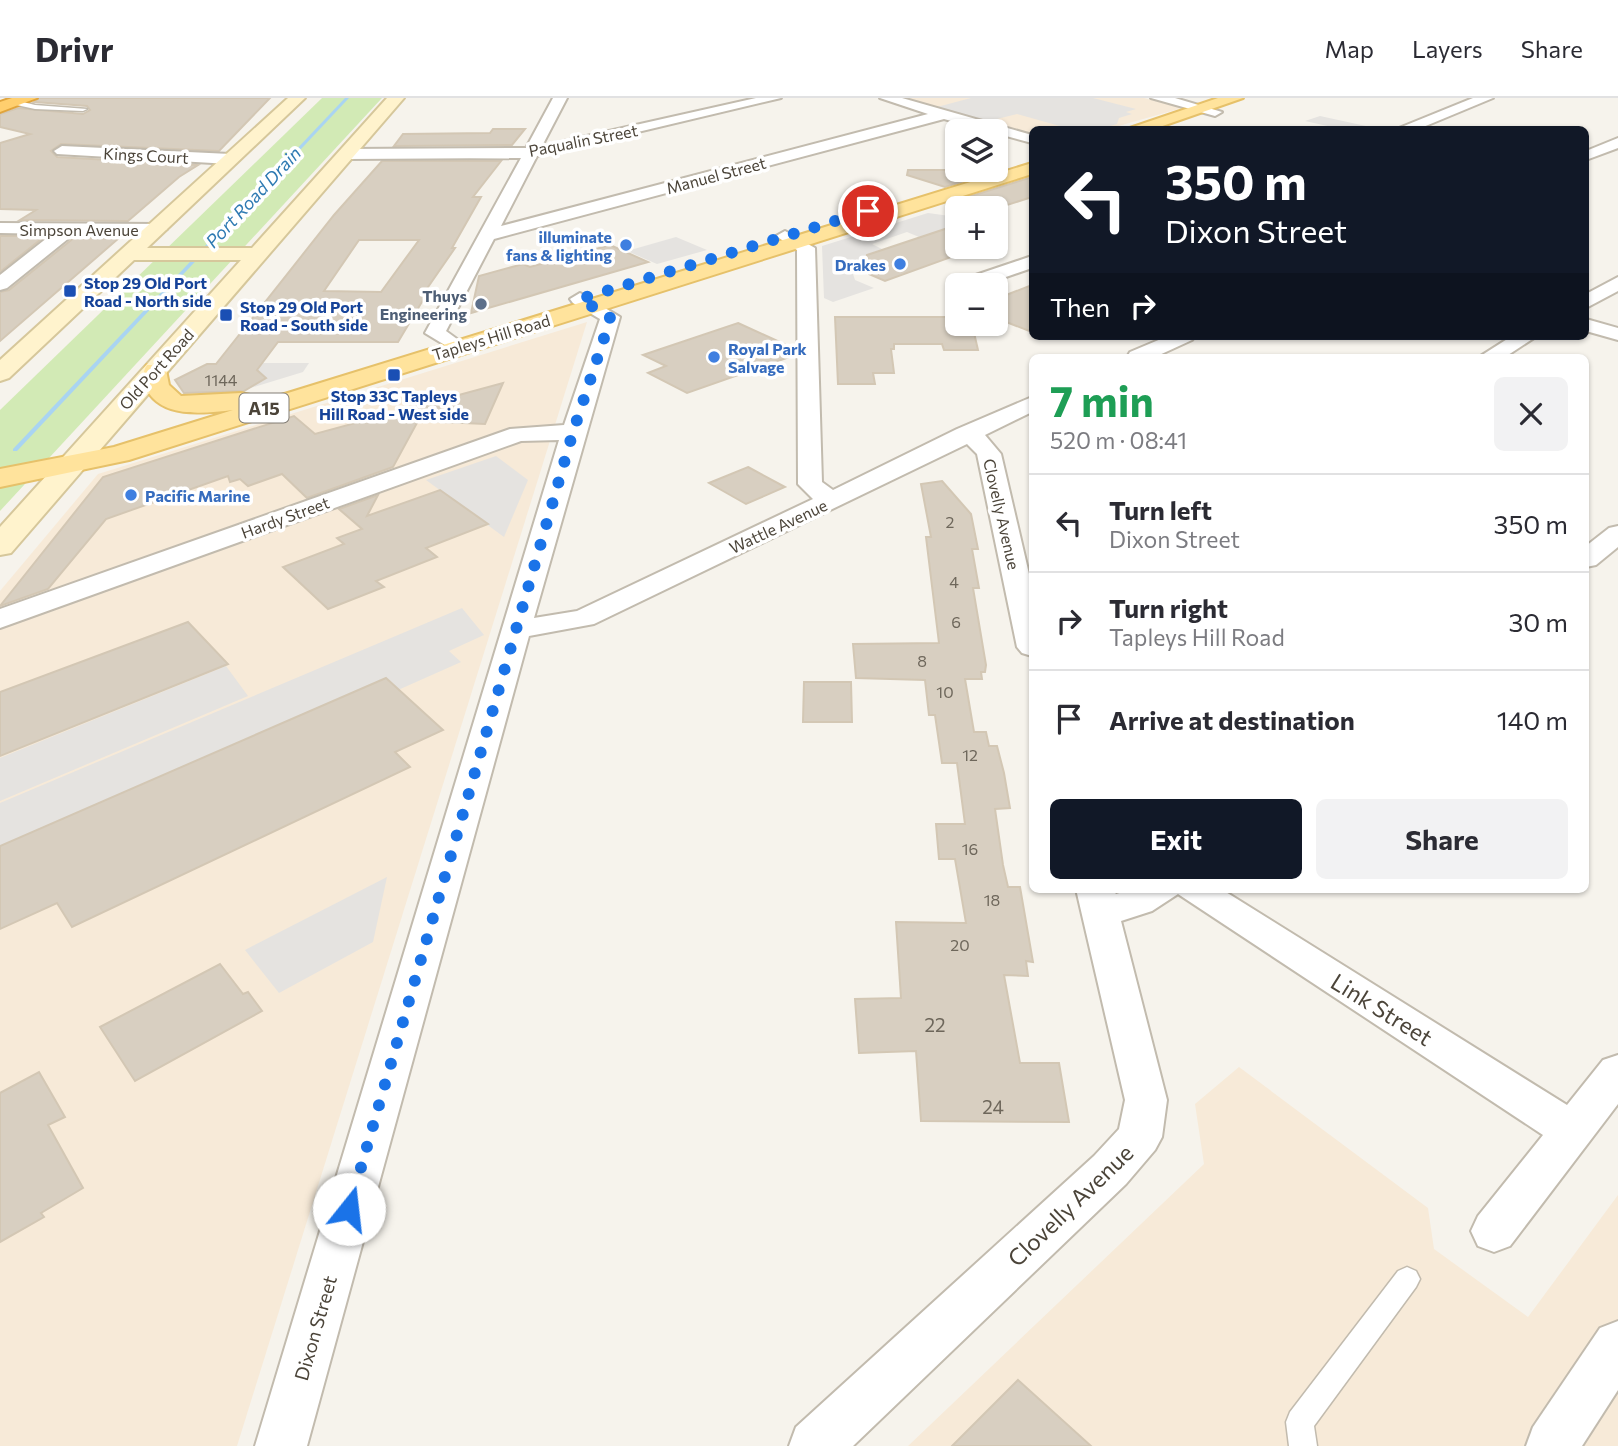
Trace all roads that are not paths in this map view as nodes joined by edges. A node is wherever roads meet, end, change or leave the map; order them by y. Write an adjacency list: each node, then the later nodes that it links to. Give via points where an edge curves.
1 (297, 98): 22 (main road)
2 (396, 98): 20 (main road, Old Port Road)
3 (561, 98): 19 (street)
4 (774, 98): 19 (street, Paqualin Street)
5 (887, 98): 12 (street)
6 (1158, 98): 11 (street)
7 (1486, 98): 15 (street)
8 (1241, 100): 11 (main road)
9 (15, 102): 10 (lane)
10 (83, 109)
11 (1208, 110): 13 (main road); 14 (main road)
12 (945, 114): 16 (street); 27 (street, Manuel Street)
13 (1147, 126)
14 (1168, 126)
15 (1412, 126)
16 (1029, 138)
17 (1618, 142): 21 (street)
18 (62, 151): 22 (street, Kings Court)
19 (531, 153): 20 (street, Paqualin Street); 27 (street)
20 (348, 154): 30 (main road, Old Port Road)
21 (1589, 155)
22 (230, 159): 26 (main road)
23 (1029, 164): 28 (main road, Tapleys Hill Road / A15)
24 (0, 228): 25 (street, Simpson Avenue)
25 (69, 229): 26 (street, Simpson Avenue); 33 (street)
26 (158, 229): 29 (main road)
27 (487, 235): 41 (street, via 435,333)
28 (791, 239): 36 (main road, Tapleys Hill Road / A15); 54 (street, via 806,247 810,484)
29 (131, 254): 30 (main road); 45 (main road)
30 (258, 254): 44 (main road, Old Port Road)
31 (1029, 263): 32 (street)
32 (1000, 273)
33 (1, 282)
34 (1618, 283): 35 (street)
35 (1589, 300)
36 (586, 302): 41 (main road, Tapleys Hill Road / A15); 48 (street, Dixon Street, via 610,317)
37 (1589, 326): 38 (street)
38 (1618, 334)
39 (1176, 340): 42 (street)
40 (1520, 340): 43 (street)
41 (451, 344): 46 (main road, Tapleys Hill Road / A15); 52 (main road, Tapleys Hill Road / A15)
42 (1145, 354)
43 (1495, 354)
44 (156, 370): 46 (main road, via 154,385 167,399 200,405); 50 (main road, Old Port Road)
45 (0, 373)
46 (245, 401): 50 (main road, Tapleys Hill Road / A15)
47 (1029, 405): 49 (street, Wattle Avenue)
48 (573, 432): 59 (street, Hardy Street, via 518,434); 61 (street, Dixon Street)
49 (965, 434): 54 (street, Wattle Avenue); 58 (street, Clovelly Avenue, via 982,443 989,454)
50 (91, 443): 51 (main road, A15); 52 (main road, Old Port Road)
51 (0, 462)
52 (69, 467): 53 (main road, A15); 56 (main road, Old Port Road)
53 (0, 478)
54 (831, 501): 61 (street, Wattle Avenue, via 584,618)
55 (1618, 534): 57 (street)
56 (0, 546)
57 (1589, 557)
58 (1027, 602): 60 (street, Clovelly Avenue)
59 (0, 618)
60 (1029, 620)
61 (517, 629): 70 (street, Dixon Street)
62 (1155, 893): 64 (street, via 1118,911)
63 (1199, 893): 66 (street, Link Street)
64 (1096, 898): 71 (street, Clovelly Avenue, via 1146,1100 1140,1137)
65 (1618, 1072): 66 (street)
66 (1571, 1130): 67 (street)
67 (1494, 1231)
68 (1407, 1279): 72 (lane, via 1300,1422)
69 (1618, 1345): 73 (street)
70 (281, 1446)
71 (815, 1446)
72 (1303, 1446)
73 (1552, 1446)

